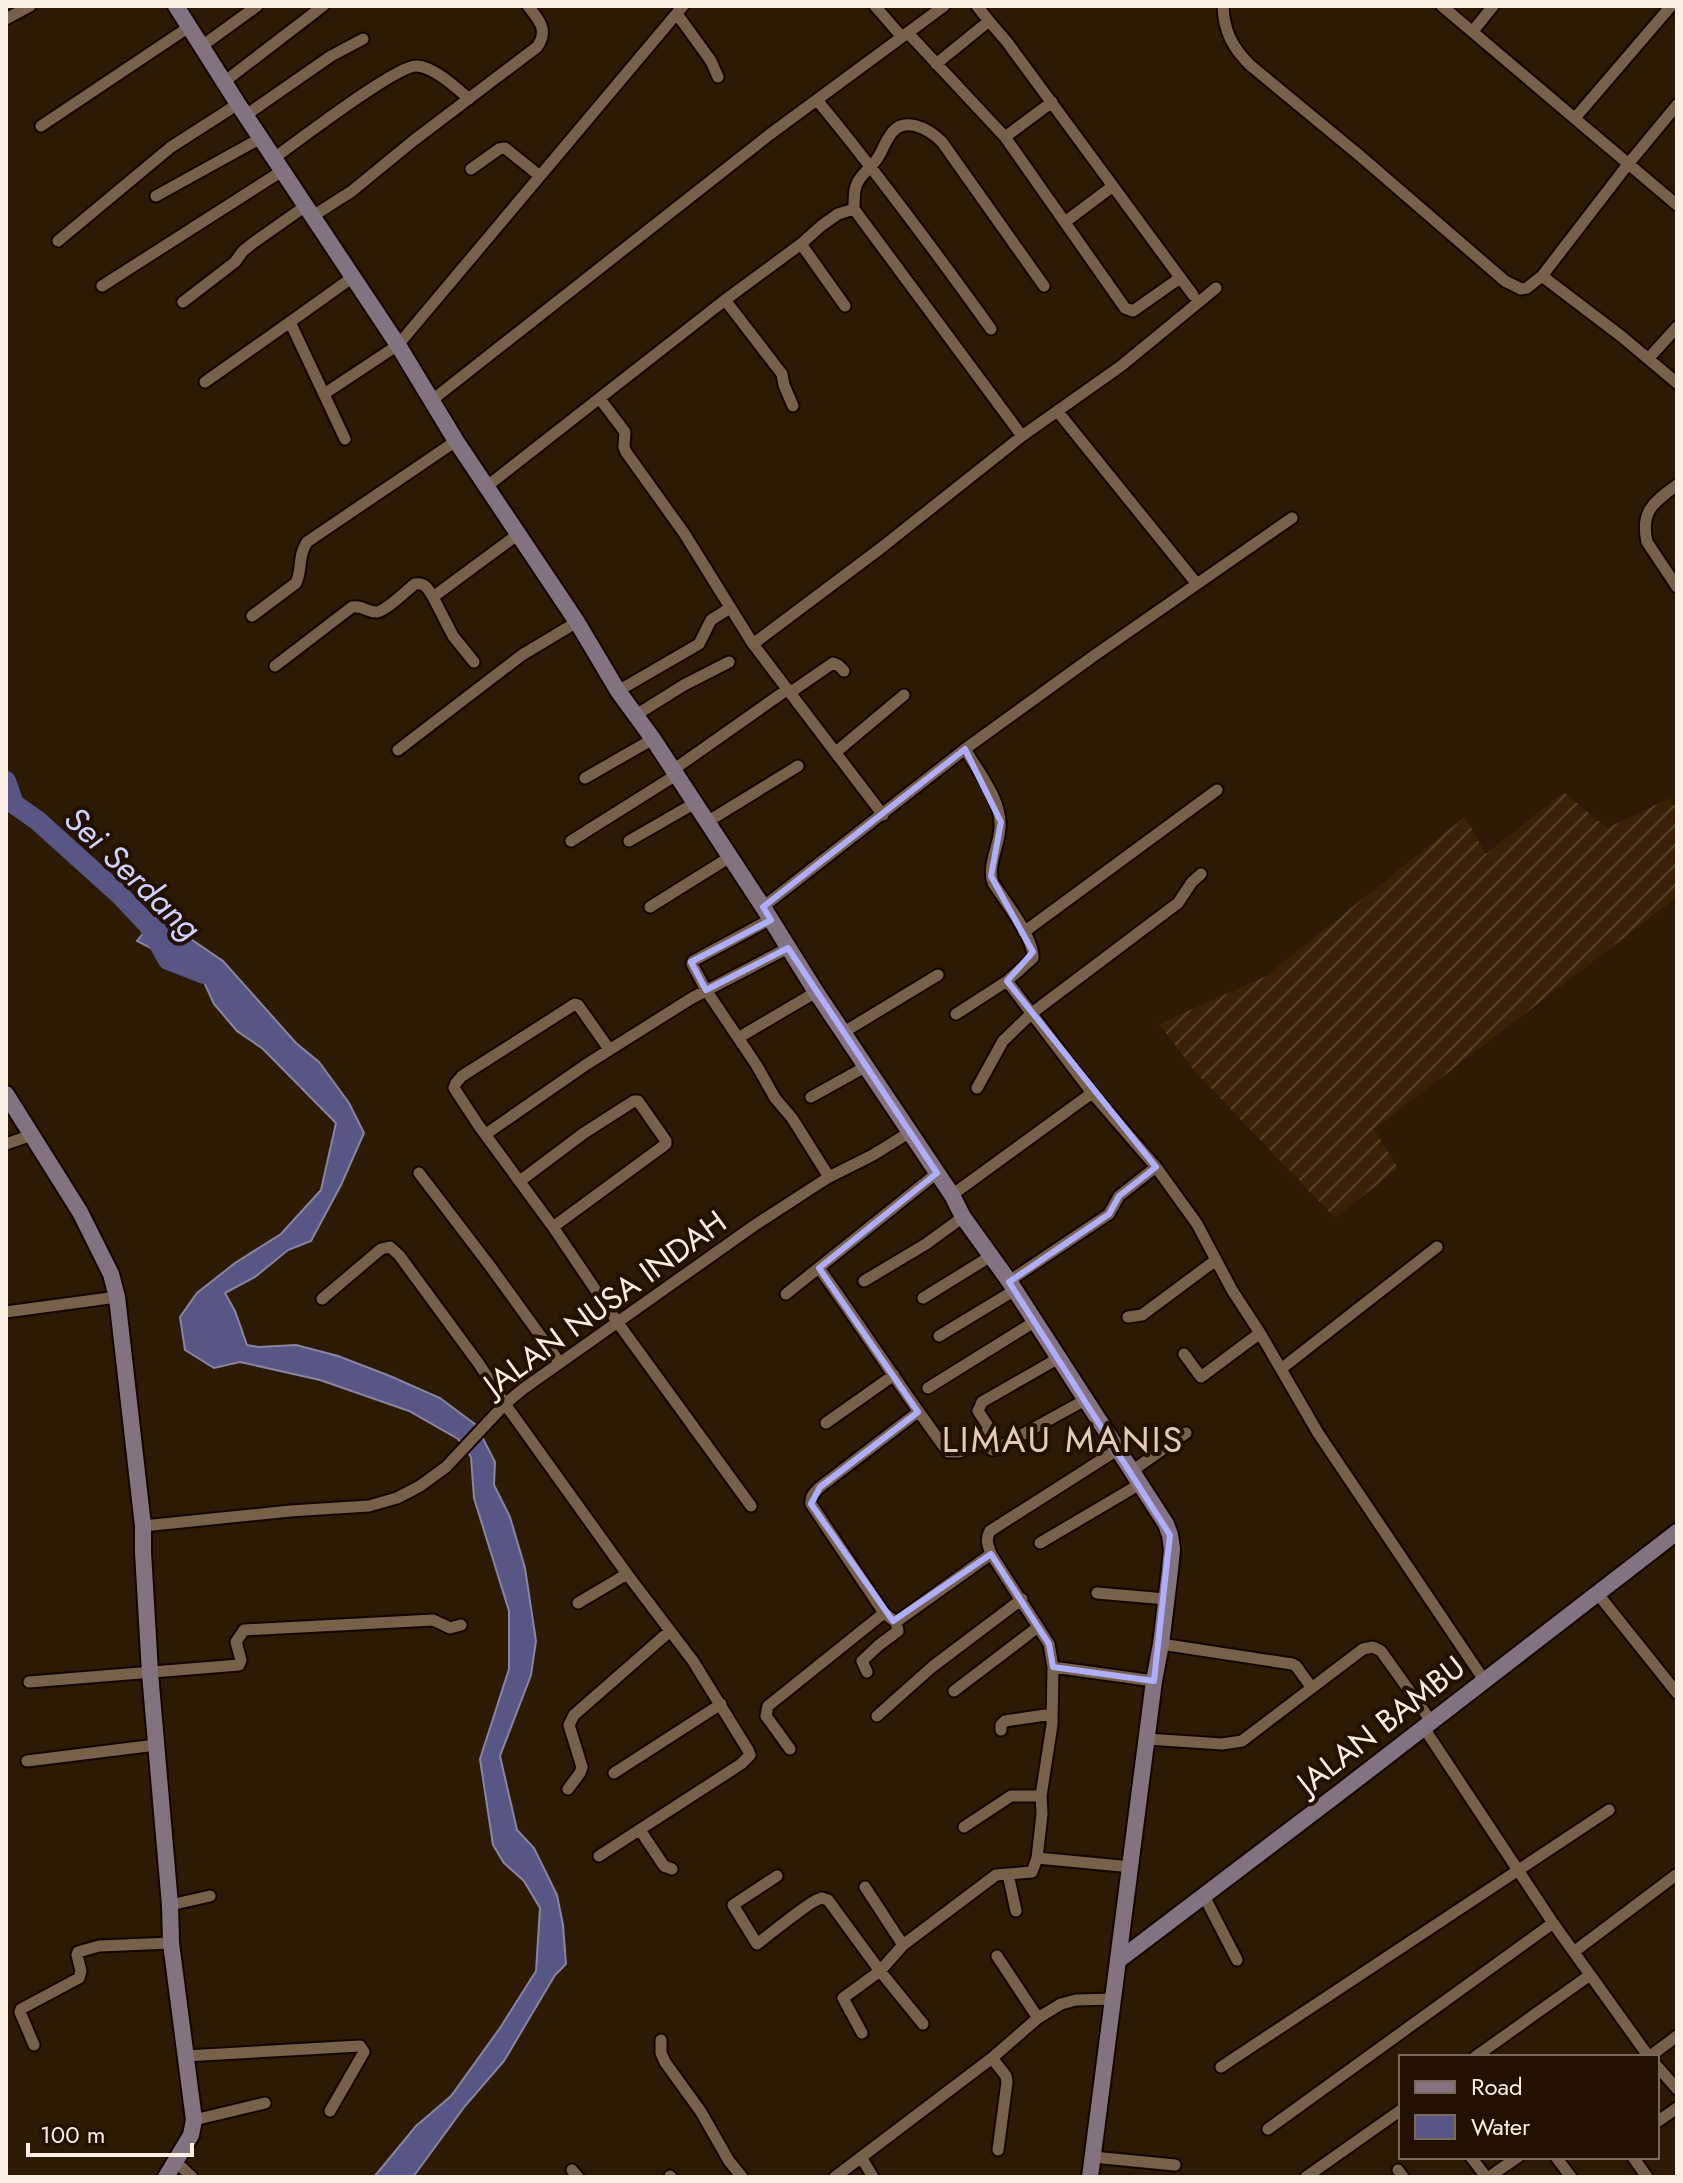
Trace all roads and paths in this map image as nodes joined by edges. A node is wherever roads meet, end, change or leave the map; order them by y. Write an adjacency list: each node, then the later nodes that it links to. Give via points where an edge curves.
1 (30, 6): 14 (street)
2 (176, 6): 16 (main road)
3 (257, 6): 20 (street)
4 (323, 6): 23 (street)
5 (528, 6): 24 (street, via 543,28 540,42)
6 (875, 6): 18 (street)
7 (944, 6): 18 (street)
8 (977, 6): 15 (street)
9 (1223, 6): 46 (street, via 1227,35 1244,59 1505,281 1521,289)
10 (1442, 6): 17 (street)
11 (1493, 6): 17 (street)
12 (1671, 6): 29 (street)
13 (680, 10): 22 (street); 37 (street)
14 (6, 19)
15 (989, 21): 21 (street); 26 (street)
16 (189, 27): 20 (main road); 30 (street)
17 (1473, 31): 29 (street)
18 (905, 35): 21 (street); 25 (street)
19 (363, 39): 28 (street)
20 (202, 46): 23 (main road)
21 (936, 64): 31 (street)
22 (718, 77)
23 (224, 82): 28 (main road)
24 (469, 99): 34 (street, via 430,70 405,69 359,97); 42 (street, via 364,183)
25 (817, 100): 35 (street); 65 (street)
26 (1052, 102): 31 (street); 38 (street)
27 (1677, 105): 33 (street)
28 (242, 109): 32 (main road); 44 (street, via 171,147)
29 (1575, 118): 33 (street)
30 (41, 126)
31 (1005, 137): 43 (street)
32 (261, 138): 34 (main road); 39 (street)
33 (1629, 163): 40 (street); 46 (street)
34 (278, 164): 42 (main road); 49 (street)
35 (872, 166): 41 (street, via 856,186); 50 (street, via 898,126 914,125 936,136); 58 (street)
36 (471, 169): 37 (street, via 505,148)
37 (540, 176): 59 (street)
38 (1113, 186): 43 (street); 48 (street)
39 (156, 196)
40 (1677, 205)
41 (854, 209): 45 (street, via 838,214); 68 (street)
42 (310, 211): 47 (main road); 54 (street, via 253,243)
43 (1065, 222): 48 (street, via 1125,308 1133,311)
44 (58, 241)
45 (801, 244): 53 (street); 55 (street)
46 (1542, 276): 60 (street)
47 (353, 277): 56 (street); 59 (main road)
48 (1180, 278): 52 (street)
49 (102, 286)
50 (1044, 286)
51 (1216, 288): 67 (street)
52 (1193, 295)
53 (725, 300): 64 (street); 66 (street, via 782,374)
54 (183, 302)
55 (845, 306)
56 (290, 322): 61 (street); 63 (street)
57 (1677, 327): 60 (street)
58 (991, 329)
59 (398, 345): 63 (street); 65 (main road)
60 (1648, 359): 62 (street)
61 (205, 382)
62 (1677, 383)
63 (324, 394): 69 (street)
64 (600, 399): 71 (street); 78 (street, via 625,432 626,452)
65 (431, 401): 70 (main road)
66 (793, 406)
67 (1058, 412): 68 (street); 75 (street)
68 (1022, 436): 81 (street)
69 (345, 439)
70 (456, 441): 71 (main road); 79 (street, via 307,542 296,583)
71 (486, 487): 74 (main road)
72 (1676, 487): 76 (street, via 1648,510 1645,535)
73 (1292, 518): 75 (street)
74 (517, 535): 77 (street); 80 (main road)
75 (1197, 584): 91 (street)
76 (1677, 587)
77 (433, 597): 82 (street); 84 (street, via 420,583 381,611 352,607)
78 (730, 608): 81 (street); 86 (street, via 709,623 699,644)
79 (252, 616)
80 (577, 622): 86 (main road); 92 (street, via 522,655)
81 (753, 644): 87 (street)
82 (474, 662)
83 (729, 662): 89 (street)
84 (275, 666)
85 (844, 671): 87 (street, via 833,663)
86 (618, 691): 89 (main road)
87 (790, 691): 93 (street); 95 (street)
88 (904, 695): 93 (street)
89 (636, 715): 90 (main road)
90 (653, 739): 95 (main road); 96 (street)
91 (965, 749): 99 (street); 107 (street, via 999,812 993,883)
92 (398, 750)
93 (836, 752): 99 (street)
94 (798, 766): 100 (street)
95 (674, 773): 98 (main road); 101 (street)
96 (585, 778)
97 (1217, 790): 107 (street)
98 (695, 803): 100 (main road); 102 (street)
99 (883, 815): 106 (street)
100 (707, 822): 103 (main road)
101 (571, 841)
102 (629, 841)
103 (730, 857): 105 (street); 106 (main road)
104 (1201, 874): 113 (street, via 1178,903)
105 (650, 907)
106 (767, 913): 108 (main road); 111 (street, via 691,962)
107 (1024, 932): 110 (street, via 1033,958)
108 (788, 948): 111 (street); 112 (main road)
109 (938, 975): 115 (street)
110 (1007, 981): 113 (street); 114 (street)
111 (706, 990): 116 (street); 117 (street)
112 (816, 992): 115 (main road); 116 (street)
113 (1032, 1013): 119 (street, via 1003,1041); 120 (street)
114 (956, 1014)
115 (844, 1032): 118 (main road)
116 (738, 1038): 130 (street)
117 (609, 1049): 124 (street); 124 (street, via 575,1004 462,1076 454,1088)
118 (865, 1067): 122 (street); 123 (main road)
119 (977, 1088)
120 (1092, 1093): 127 (street); 132 (street)
121 (6, 1094): 125 (main road)
122 (811, 1097)
123 (910, 1132): 129 (main road); 130 (street, JALAN NUSA INDAH)
124 (486, 1134): 131 (street)
125 (32, 1135): 126 (street); 142 (main road, via 97,1243)
126 (6, 1144)
127 (1156, 1167): 137 (street); 140 (street, via 1119,1196 1109,1214)
128 (419, 1173): 153 (street)
129 (937, 1173): 132 (main road); 138 (street)
130 (829, 1177): 148 (street, JALAN NUSA INDAH)
131 (520, 1181): 134 (street); 134 (street, via 638,1101 666,1144)
132 (952, 1195): 133 (main road)
133 (963, 1217): 136 (main road); 139 (street)
134 (553, 1227): 148 (street)
135 (1437, 1247): 154 (street)
136 (991, 1256): 140 (main road); 143 (street)
137 (1216, 1260): 146 (street, via 1142,1315); 149 (street)
138 (819, 1268): 141 (street); 155 (street)
139 (864, 1281)
140 (1012, 1286): 147 (main road); 150 (street)
141 (786, 1294)
142 (117, 1297): 145 (street); 166 (main road)
143 (923, 1298)
144 (322, 1299): 158 (street, via 390,1247 479,1364)
145 (6, 1312)
146 (1128, 1317)
147 (1034, 1322): 152 (main road); 156 (street)
148 (618, 1323): 153 (street, JALAN NUSA INDAH); 165 (street)
149 (1260, 1333): 151 (street, via 1201,1377); 154 (street)
150 (939, 1336)
151 (1184, 1354)
152 (1057, 1359): 157 (main road); 162 (street, via 982,1402 978,1411 989,1431)
153 (560, 1363): 158 (street, JALAN NUSA INDAH)
154 (1281, 1369): 185 (street)
155 (894, 1375): 159 (street); 160 (street)
156 (928, 1388)
157 (1085, 1400): 162 (street, via 996,1449); 163 (main road)
158 (501, 1408): 166 (street, JALAN NUSA INDAH, via 446,1467 397,1498 369,1506); 170 (street)
159 (918, 1412): 162 (street, via 948,1452); 176 (street, via 811,1499)
160 (826, 1423)
161 (1186, 1433): 164 (street)
162 (977, 1442)
163 (1117, 1450): 164 (main road); 169 (street, via 990,1531)
164 (1136, 1477): 168 (street); 174 (main road, via 1170,1535)
165 (751, 1506)
166 (143, 1526): 184 (main road)
167 (1677, 1532): 172 (main road, JALAN BAMBU)
168 (1040, 1543)
169 (991, 1554): 173 (street); 177 (street)
170 (627, 1574): 175 (street); 180 (street)
171 (1097, 1593): 174 (street)
172 (1597, 1593): 185 (main road, JALAN BAMBU); 190 (street)
173 (1022, 1599): 179 (street); 193 (street)
174 (1166, 1599): 181 (main road)
175 (578, 1603)
176 (884, 1613): 177 (street); 198 (street, via 768,1706 766,1716)
177 (896, 1622): 183 (street, via 898,1631 862,1661)
178 (461, 1625): 184 (street, via 450,1628 433,1620 244,1630 236,1642 239,1665)
179 (1038, 1627): 182 (street, via 1049,1644); 189 (street)
180 (670, 1631): 191 (street); 201 (street, via 574,1715 569,1725 582,1767)
181 (1161, 1644): 186 (main road); 188 (street, via 1292,1664)
182 (1053, 1667): 186 (street); 192 (street)
183 (867, 1672)
184 (150, 1673): 187 (street); 197 (main road)
185 (1484, 1680): 194 (main road, JALAN BAMBU)
186 (1154, 1681): 196 (main road)
187 (29, 1682)
188 (1312, 1688): 194 (street, via 1373,1647 1381,1651); 196 (street, via 1242,1741)
189 (954, 1691)
190 (1677, 1693)
191 (721, 1704): 200 (street); 205 (street, via 750,1755)
192 (1052, 1714): 195 (street, via 1009,1720); 202 (street)
193 (877, 1716)
194 (1428, 1724): 209 (street); 216 (main road, JALAN BAMBU)
195 (1001, 1730)
196 (1147, 1739): 208 (main road)
197 (156, 1745): 199 (street); 217 (main road)
198 (790, 1749)
199 (27, 1761)
200 (614, 1773)
201 (568, 1789)
202 (1041, 1796): 204 (street, via 1006,1798); 207 (street)
203 (1609, 1810): 209 (street)
204 (964, 1827)
205 (640, 1830): 206 (street); 210 (street, via 664,1866)
206 (599, 1856)
207 (1037, 1858): 208 (street); 211 (street, via 1032,1872)
208 (1132, 1867): 224 (main road)
209 (1518, 1868): 219 (street); 240 (street)
210 (672, 1869)
211 (1008, 1874): 218 (street); 221 (street, via 993,1877)
212 (1676, 1875): 222 (street)
213 (777, 1876): 226 (street, via 733,1905 757,1944 825,1898)
214 (865, 1887): 221 (street)
215 (210, 1896): 217 (street)
216 (1204, 1896): 224 (main road, JALAN BAMBU); 225 (street)
217 (170, 1905): 220 (main road)
218 (1016, 1911)
219 (1553, 1923): 222 (street); 249 (street)
220 (171, 1943): 234 (street, via 78,1952 79,1978 21,2009); 238 (main road)
221 (903, 1945): 226 (street)
222 (1575, 1951): 227 (street)
223 (997, 1956): 229 (street)
224 (1119, 1960): 228 (main road)
225 (1237, 1960)
226 (880, 1971): 230 (street); 231 (street, via 843,1998)
227 (1590, 1975): 235 (street); 236 (street)
228 (1114, 1999): 229 (street, via 1076,2000); 252 (main road)
229 (1038, 2018): 239 (street)
230 (923, 2024)
231 (862, 2033)
232 (1677, 2036): 237 (street)
233 (661, 2040): 261 (street, via 665,2062)
234 (34, 2045)
235 (1478, 2055)
236 (1648, 2055)
237 (1652, 2055)
238 (185, 2056): 245 (street, via 360,2046 364,2052); 247 (main road)
239 (992, 2058): 250 (street, via 1007,2082); 251 (street)
240 (1221, 2067)
241 (1659, 2068): 242 (street)
242 (1677, 2089)
243 (265, 2103): 247 (street)
244 (1677, 2108): 248 (street)
245 (330, 2111)
246 (1399, 2111): 265 (street)
247 (194, 2120): 257 (main road)
248 (1659, 2121)
249 (1268, 2129)
250 (998, 2150)
251 (861, 2157): 262 (street); 263 (street)
252 (1093, 2157): 258 (street); 264 (main road)
253 (1473, 2159): 266 (street)
254 (1515, 2159): 266 (street)
255 (1558, 2159): 267 (street)
256 (1634, 2159): 268 (street)
257 (176, 2162): 259 (main road); 260 (street)
258 (1175, 2165)
259 (166, 2177)
260 (192, 2177)
261 (742, 2177)
262 (835, 2177)
263 (873, 2177)
264 (1090, 2177)
265 (1306, 2177)
266 (1487, 2177)
267 (1571, 2177)
268 (1647, 2177)

